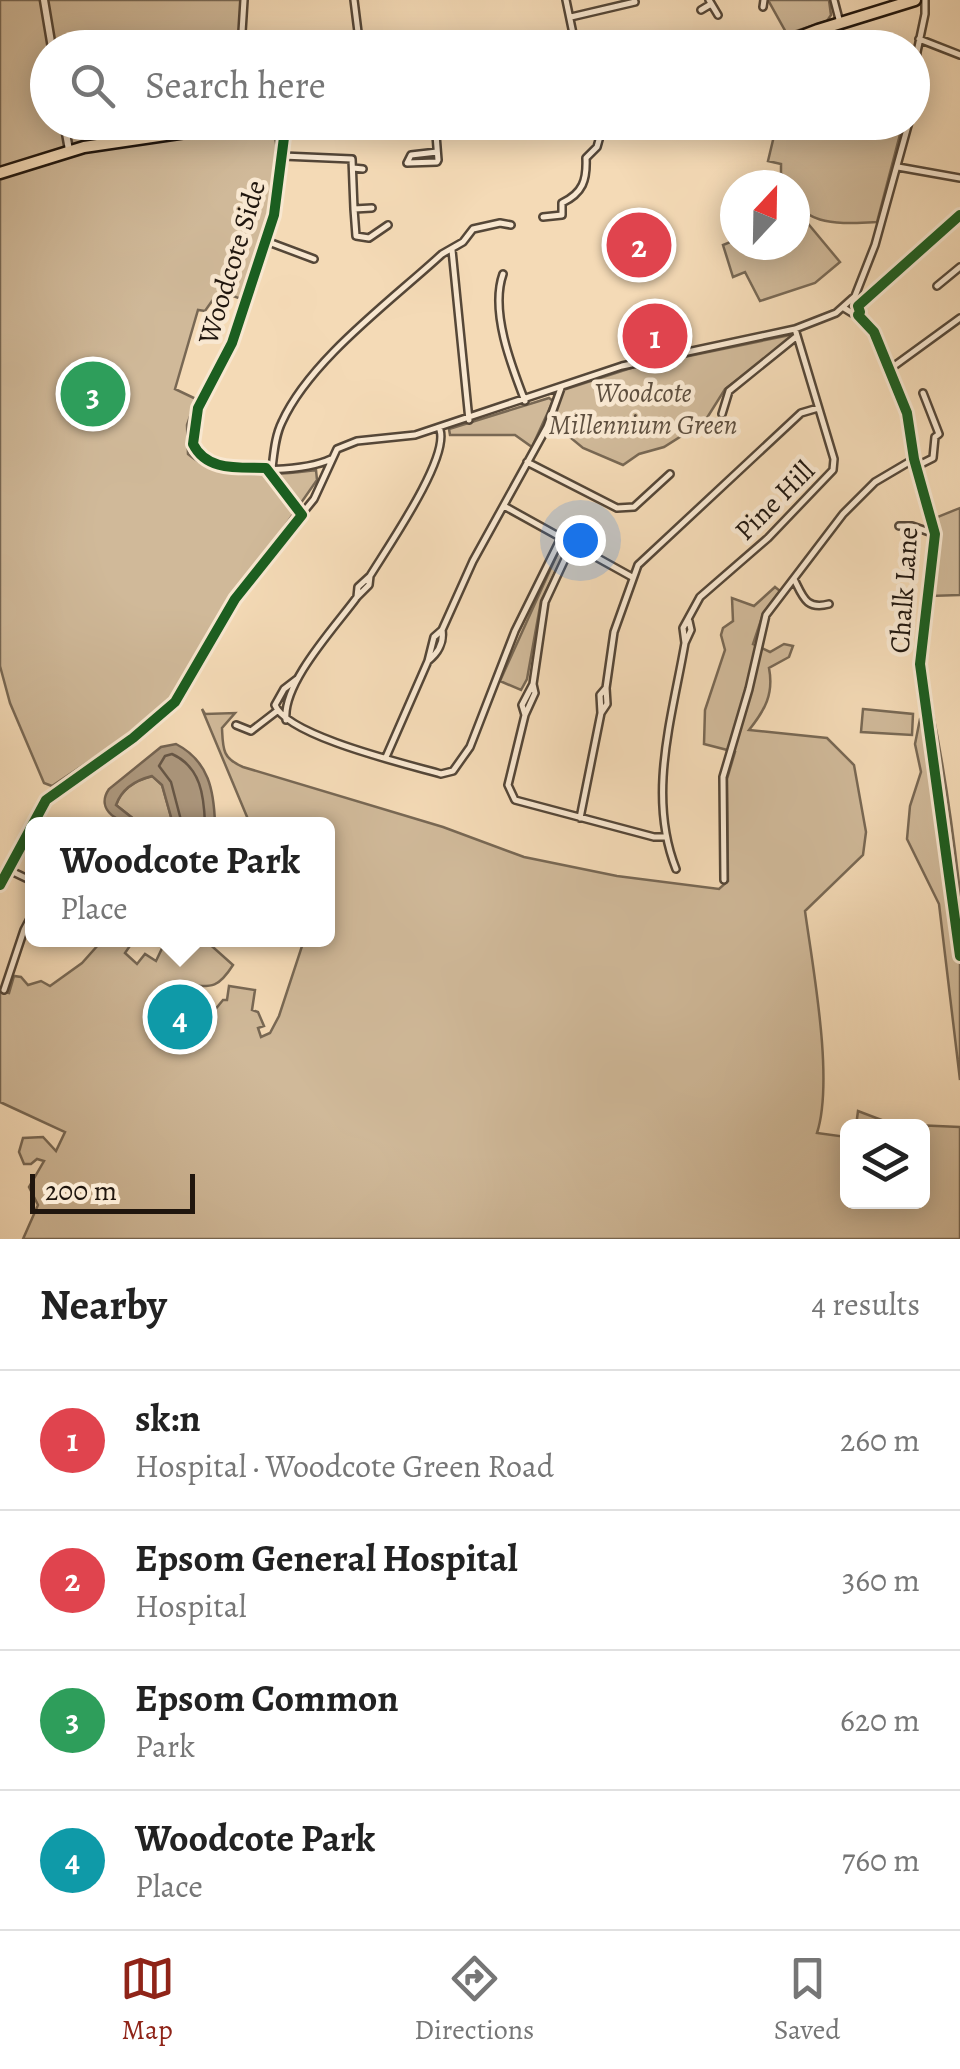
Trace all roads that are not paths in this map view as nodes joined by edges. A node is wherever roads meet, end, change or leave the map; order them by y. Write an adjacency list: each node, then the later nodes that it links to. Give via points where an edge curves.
1 (44, 0): 14 (street)
2 (244, 0): 15 (street)
3 (354, 0): 16 (street)
4 (566, 0): 12 (street)
5 (834, 0): 13 (street)
6 (915, 0): 13 (highway)
7 (924, 0): 19 (street)
8 (635, 2): 12 (street)
9 (710, 2): 10 (street); 11 (street)
10 (701, 10)
11 (718, 14)
12 (571, 17): 17 (street)
13 (840, 23): 18 (highway)
14 (49, 30)
15 (242, 30)
16 (358, 30)
17 (573, 30)
18 (821, 30)
19 (922, 30)
20 (930, 43): 21 (street)
21 (960, 55)
22 (67, 140): 28 (street)
23 (133, 140): 28 (highway)
24 (284, 140): 30 (street, Woodcote Side)
25 (436, 140): 29 (street)
26 (599, 140): 38 (street, via 586,158 582,188 562,203 562,215)
27 (905, 140): 31 (street)
28 (69, 150): 34 (highway)
29 (437, 152): 29 (street, via 435,163 408,163 411,155)
30 (283, 156): 32 (street, via 346,157); 41 (street, Woodcote Side)
31 (898, 167): 35 (street); 47 (street, via 875,245)
32 (353, 168): 33 (street); 37 (street)
33 (364, 169)
34 (0, 173)
35 (960, 178)
36 (372, 208): 37 (street)
37 (354, 209): 40 (street, via 358,238)
38 (543, 218)
39 (511, 225): 42 (street, via 476,227)
40 (388, 226)
41 (265, 241): 43 (street); 61 (street, Woodcote Side, via 236,334 198,408 192,435 197,452 211,463)
42 (452, 250): 56 (street); 61 (street, via 314,372 281,424)
43 (314, 259)
44 (960, 267): 46 (street)
45 (503, 274): 53 (street, via 504,344)
46 (937, 286)
47 (844, 308): 49 (street); 50 (street, Chalk Lane, via 870,324)
48 (960, 318): 50 (street)
49 (796, 333): 51 (street, Woodcote Side, via 622,366); 54 (street, Pine Hill); 55 (street, via 729,392)
50 (890, 369): 60 (street, Chalk Lane)
51 (561, 388): 53 (street, Woodcote Side); 59 (street)
52 (923, 393): 60 (street, via 939,434 932,458)
53 (525, 401): 56 (street, Woodcote Side)
54 (818, 408): 69 (street, via 801,414 728,478 650,551); 79 (street, Pine Hill, via 834,459 830,474 700,597 688,621 661,793)
55 (722, 414)
56 (469, 420): 57 (street, Woodcote Side)
57 (440, 429): 58 (street, Woodcote Side, via 352,442); 72 (street, via 441,446 424,486)
58 (332, 459): 61 (street, Woodcote Side); 64 (street)
59 (527, 462): 62 (street, via 626,509); 63 (street)
60 (916, 462): 66 (street, Chalk Lane); 70 (street, via 875,482)
61 (269, 468): 64 (street)
62 (670, 474)
63 (504, 506): 67 (street); 76 (street)
64 (302, 514): 77 (street, via 235,599 175,702 46,800)
65 (899, 526): 66 (street)
66 (935, 534): 87 (street, Chalk Lane, via 920,664)
67 (561, 538): 68 (street); 76 (street, via 462,762 440,774)
68 (572, 544): 69 (street); 78 (street, via 545,602 508,785 516,800)
69 (632, 578): 78 (street, via 614,632 607,704)
70 (794, 579): 71 (street, via 808,604); 84 (street, via 766,615 723,777)
71 (828, 604)
72 (297, 679): 73 (street, via 278,699); 74 (street)
73 (277, 711): 74 (street); 75 (street, via 251,731)
74 (286, 720): 76 (street)
75 (236, 726)
76 (386, 757)
77 (37, 817)
78 (580, 818): 79 (street)
79 (664, 836): 81 (street, Pine Hill)
80 (25, 840): 82 (street)
81 (676, 868)
82 (9, 870): 83 (street); 85 (street)
83 (25, 878)
84 (724, 880)
85 (0, 885)
86 (25, 928): 88 (street)
87 (960, 956)
88 (4, 990)

